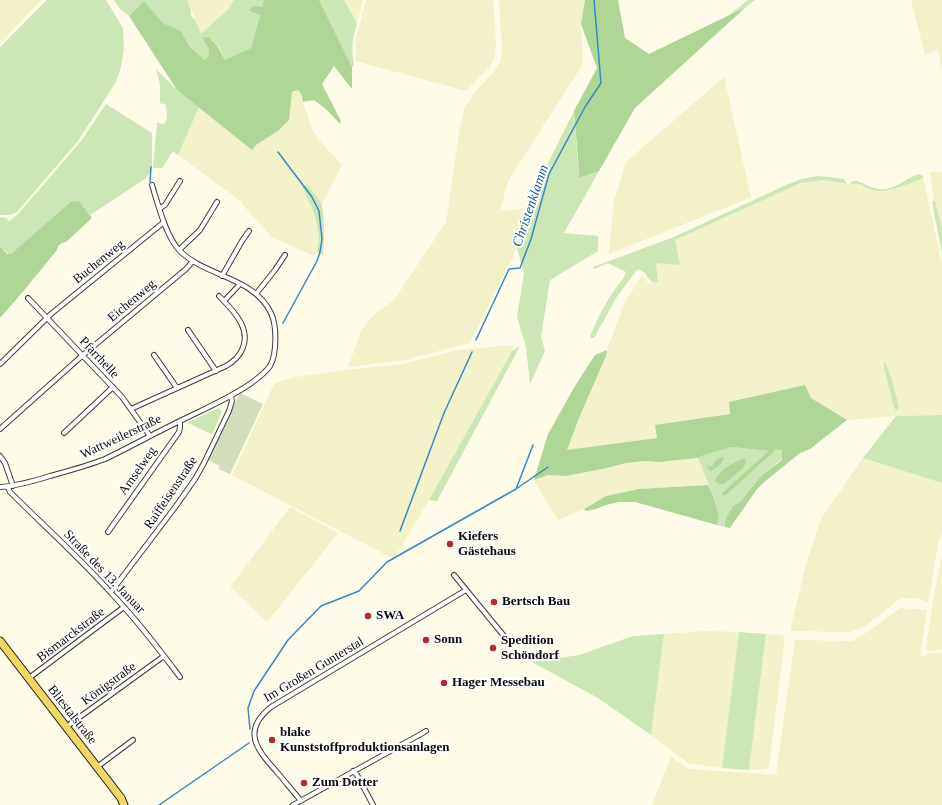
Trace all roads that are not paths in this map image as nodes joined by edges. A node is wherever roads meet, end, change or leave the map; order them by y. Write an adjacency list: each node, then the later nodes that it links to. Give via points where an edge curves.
1 (180, 180): 4 (street, via 165,205)
2 (152, 185): 4 (street, Wattweilerstraße)
3 (218, 202): 7 (street, via 200,230)
4 (160, 208): 5 (street, Wattweilerstraße)
5 (164, 222): 7 (street, Wattweilerstraße); 16 (street, Buchenweg)
6 (249, 231): 10 (street)
7 (179, 250): 9 (street, Wattweilerstraße)
8 (285, 254): 12 (street)
9 (192, 261): 10 (street, Wattweilerstraße); 18 (street, Eichenweg, via 186,269)
10 (222, 276): 11 (street, Wattweilerstraße)
11 (240, 284): 12 (street, Wattweilerstraße); 15 (street)
12 (256, 294): 24 (street, Wattweilerstraße, via 272,316 275,348 273,359 262,374)
13 (219, 296): 15 (street)
14 (28, 298): 16 (street, Pfarrhelle)
15 (224, 301): 21 (street, via 241,323 245,338 237,358)
16 (47, 318): 18 (street, Pfarrhelle); 20 (street, Buchenweg)
17 (188, 330): 21 (street)
18 (83, 355): 22 (street, Pfarrhelle); 27 (street, Eichenweg)
19 (154, 355): 23 (street)
20 (0, 364)
21 (216, 371): 23 (street)
22 (113, 387): 25 (street, Pfarrhelle); 28 (street)
23 (177, 388): 25 (street)
24 (231, 396): 26 (street, Wattweilerstraße); 37 (street, Raiffeisenstraße, via 229,411 195,479)
25 (131, 409): 29 (street, Pfarrhelle)
26 (180, 421): 29 (street, Wattweilerstraße); 34 (street, Amselweg, via 179,432)
27 (0, 429)
28 (64, 433)
29 (150, 436): 31 (street, Wattweilerstraße, via 91,464)
30 (0, 456): 31 (street)
31 (13, 486): 33 (street, Wattweilerstraße)
32 (0, 487): 33 (street, Wattweilerstraße)
33 (8, 487): 37 (street, Straße des 13. Januar, via 10,492)
34 (108, 532)
35 (454, 576): 36 (street)
36 (466, 590): 39 (street); 49 (street, Im Großen Gunterstal, via 271,707 259,719 255,731 258,748)
37 (111, 592): 38 (street, Straße des 13. Januar)
38 (124, 607): 41 (street, Straße des 13. Januar); 43 (street, Bismarckstraße)
39 (504, 636)
40 (0, 641): 43 (main road, Bliestalstraße)
41 (164, 656): 42 (street, Straße des 13. Januar); 44 (street, Königstraße)
42 (180, 677)
43 (29, 678): 44 (main road, Bliestalstraße)
44 (66, 727): 47 (main road, Bliestalstraße)
45 (426, 731): 48 (street)
46 (133, 740): 47 (street)
47 (97, 767): 50 (main road, Bliestalstraße)
48 (353, 772): 49 (street); 52 (street)
49 (301, 801): 51 (street)
50 (124, 805)
51 (293, 805)
52 (373, 805)

